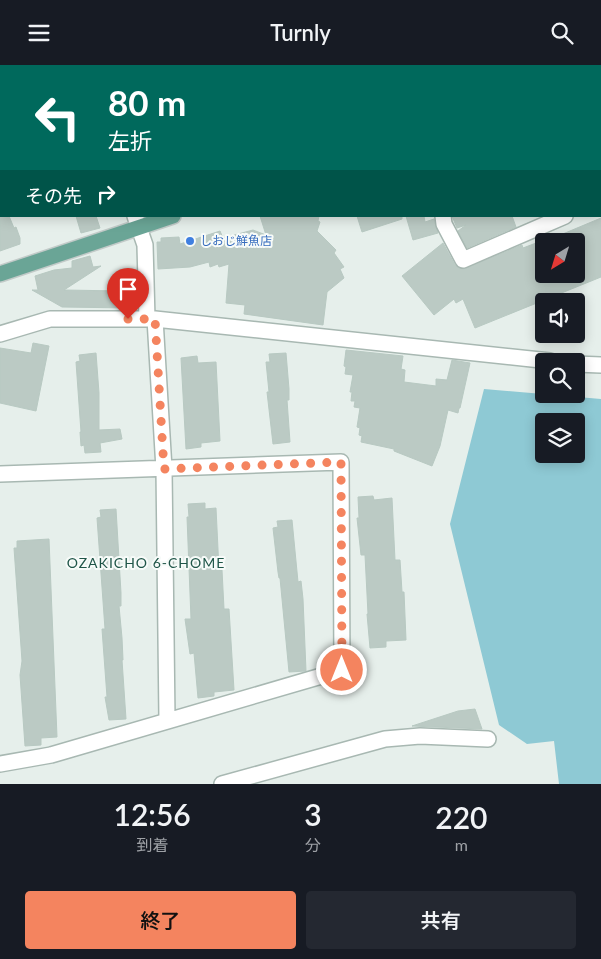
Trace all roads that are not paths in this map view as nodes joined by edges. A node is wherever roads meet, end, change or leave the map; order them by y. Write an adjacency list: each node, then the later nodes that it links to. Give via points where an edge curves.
1 (167, 217): 4 (main road)
2 (443, 217): 5 (street, via 463,260)
3 (560, 217): 5 (street)
4 (137, 222): 6 (main road); 7 (street, via 145,245)
5 (530, 223)
6 (0, 275)
7 (151, 319): 8 (street, via 50,319); 9 (street); 12 (street)
8 (0, 334)
9 (535, 359)
10 (585, 364): 11 (street)
11 (601, 365)
12 (164, 469): 13 (street); 14 (street); 14 (street, via 341,462 342,670)
13 (0, 474)
14 (167, 720): 16 (street, via 50,755)
15 (488, 739): 17 (street, via 420,736 385,739)
16 (0, 764)
17 (222, 784)

